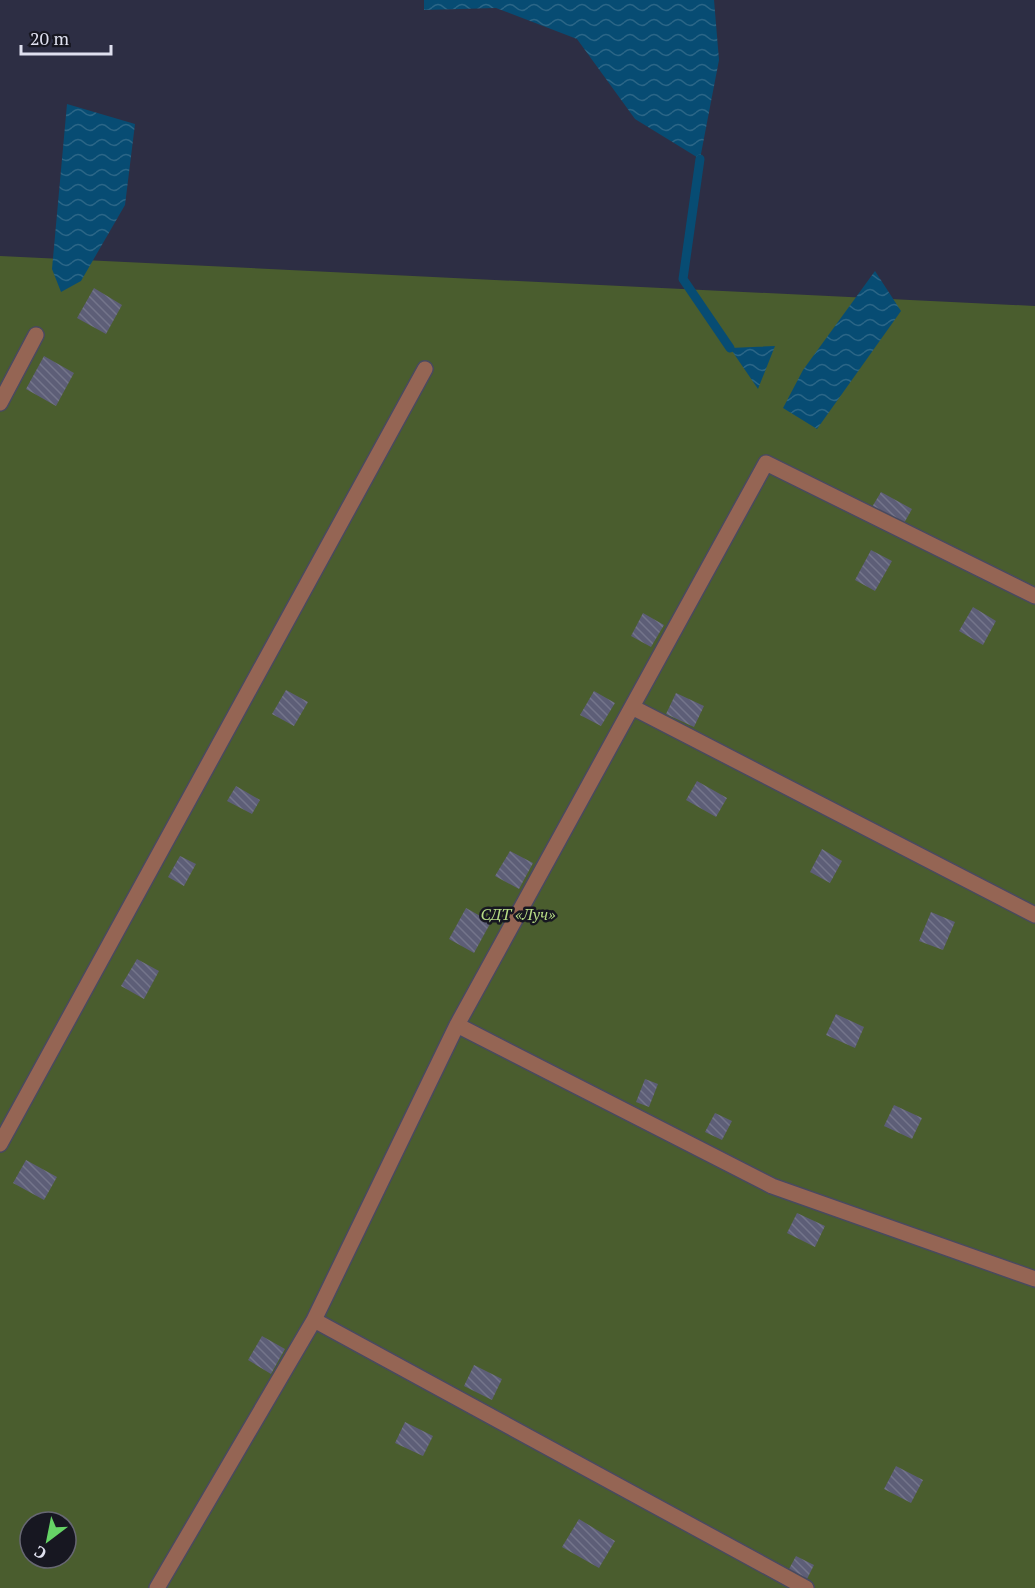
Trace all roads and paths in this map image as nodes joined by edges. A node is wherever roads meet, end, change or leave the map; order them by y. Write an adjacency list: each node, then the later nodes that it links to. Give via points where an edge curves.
1 (36, 335): 3 (lane)
2 (425, 369): 8 (lane)
3 (0, 403)
4 (1035, 596): 5 (lane, via 766,463)
5 (632, 707): 6 (lane); 7 (lane)
6 (1035, 915)
7 (456, 1025): 9 (lane, via 772,1186); 10 (lane)
8 (0, 1144)
9 (1035, 1279)
10 (314, 1320): 11 (lane); 12 (lane)
11 (157, 1588)
12 (806, 1588)

